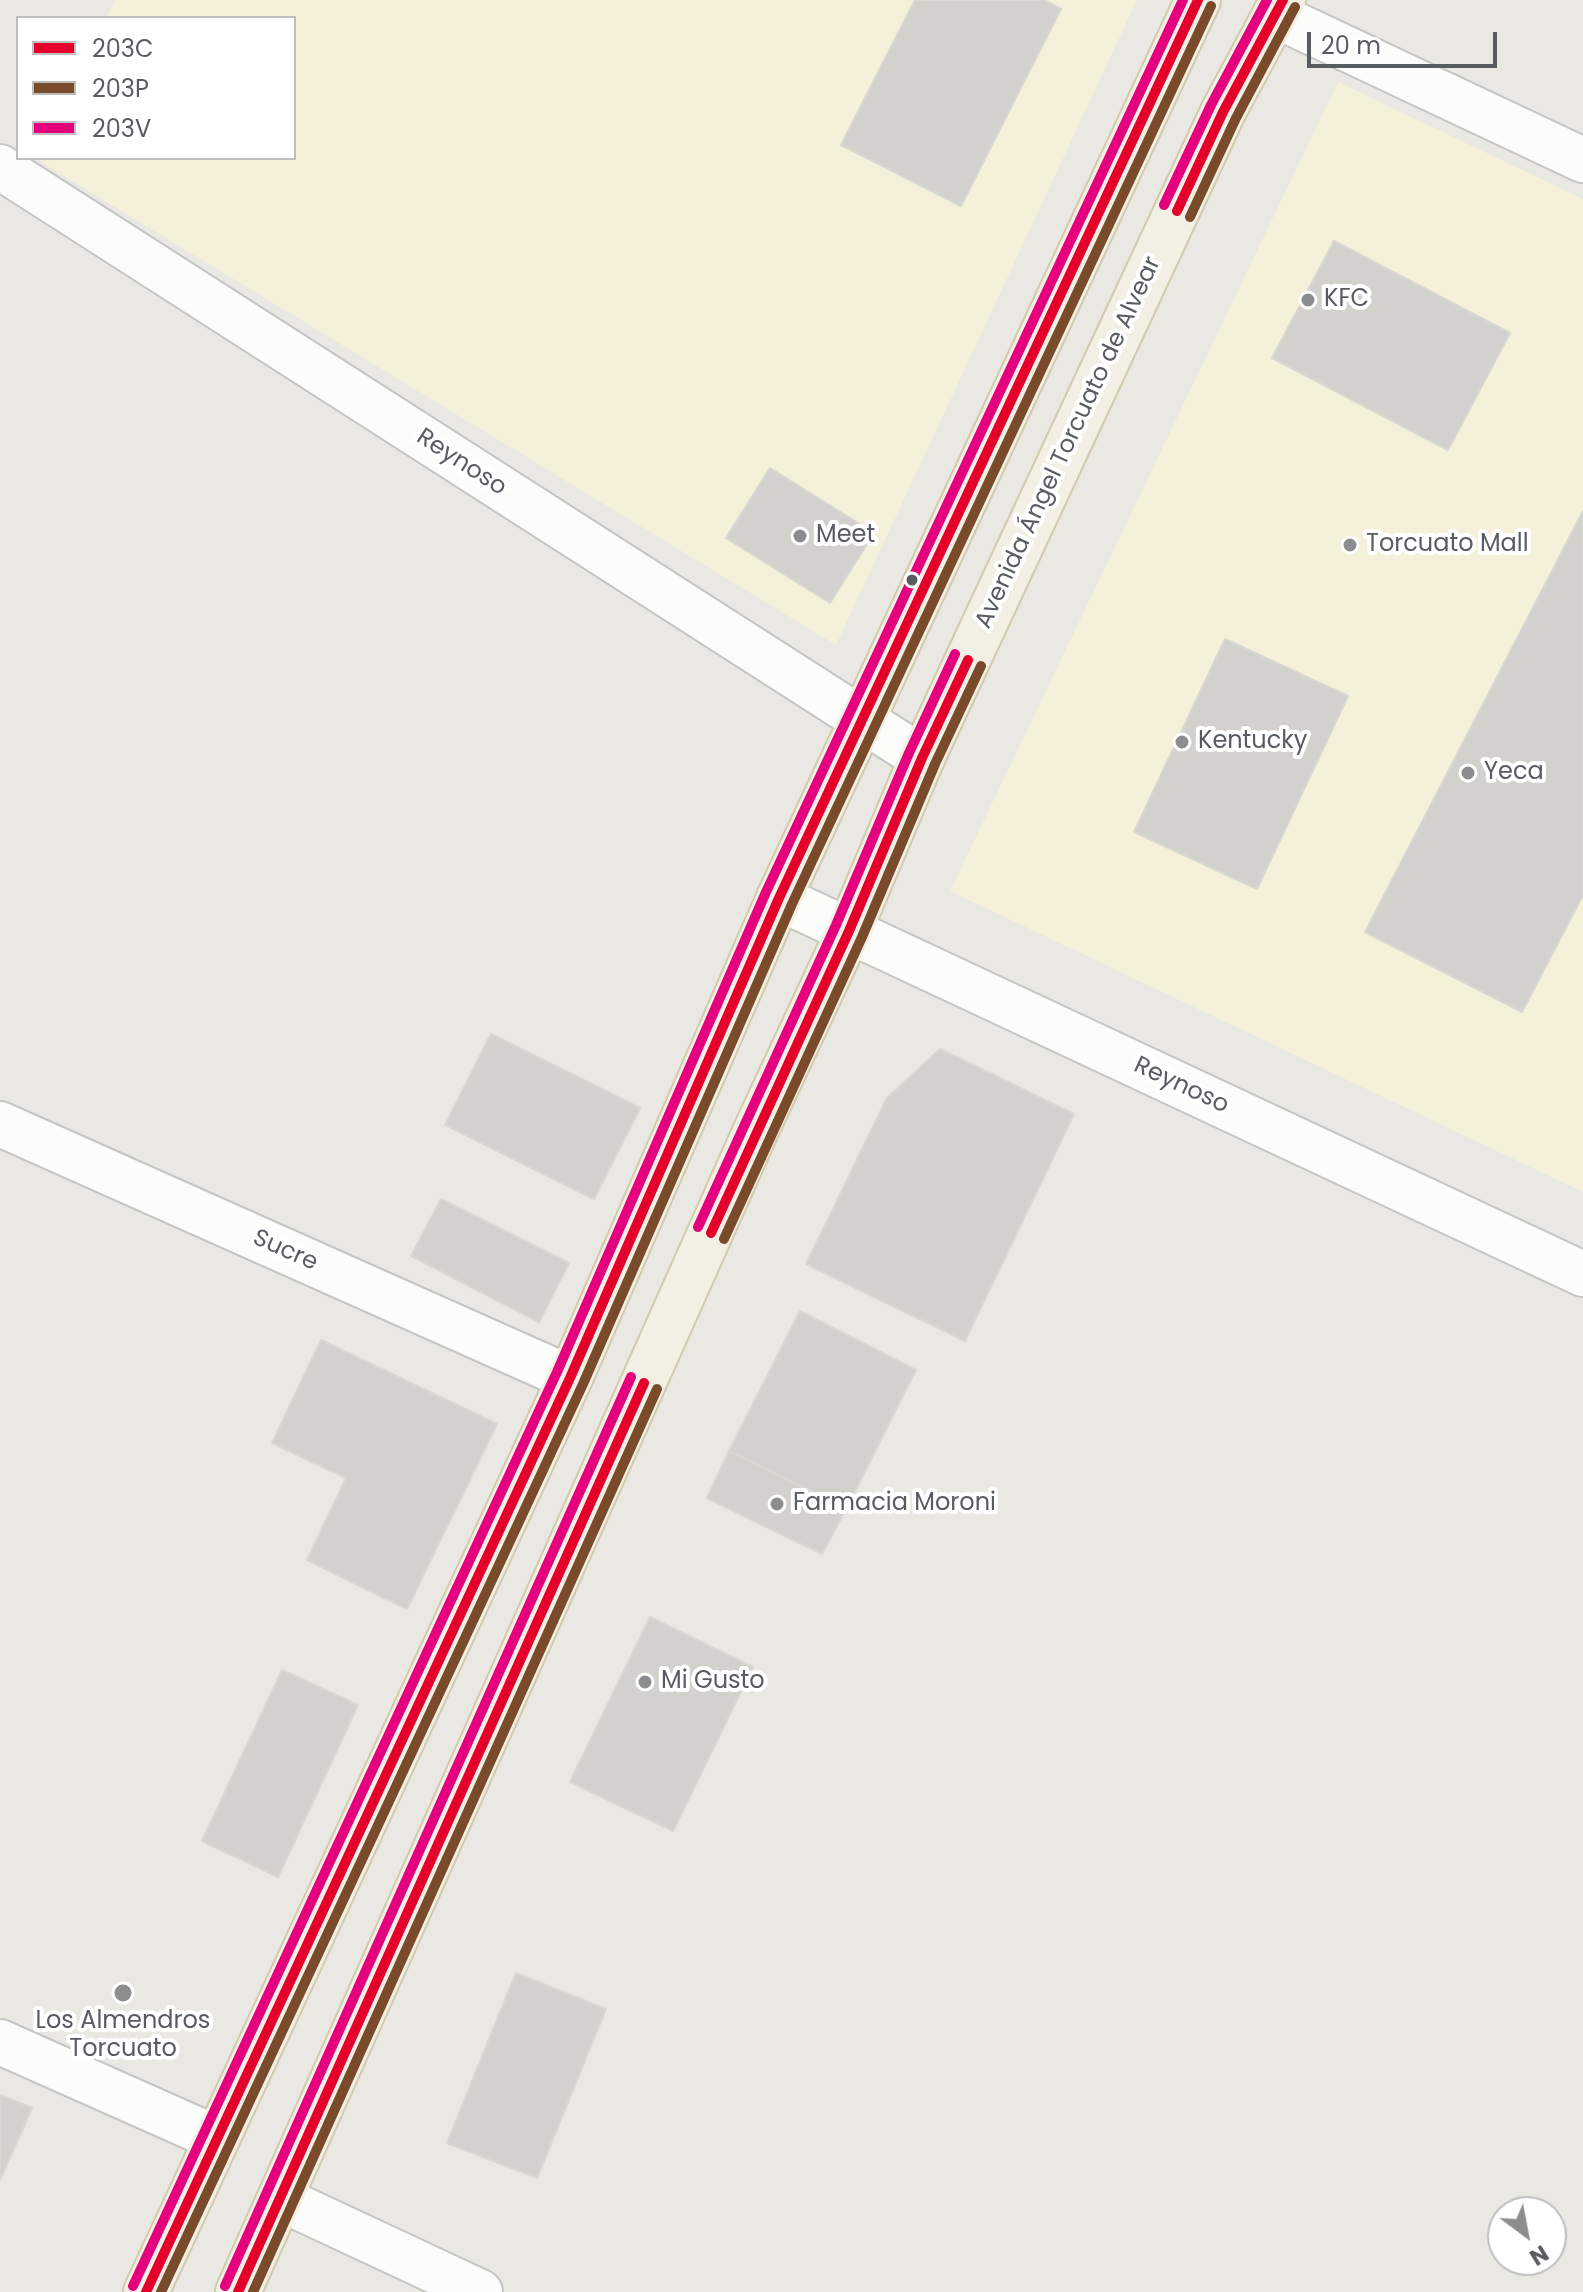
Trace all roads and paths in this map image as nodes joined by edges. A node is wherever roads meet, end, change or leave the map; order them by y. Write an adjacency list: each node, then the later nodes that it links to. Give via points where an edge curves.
1 (1198, 0): 5 (main road)
2 (1279, 8): 3 (street); 6 (main road, Avenida Ángel Torcuato de Alvear, via 1223,112)
3 (1583, 160)
4 (0, 167): 5 (street, Reynoso)
5 (861, 720): 6 (street, Reynoso); 7 (main road)
6 (922, 758): 8 (main road, Avenida Ángel Torcuato de Alvear)
7 (779, 898): 8 (street, Reynoso); 11 (main road)
8 (849, 931): 10 (street, Reynoso); 14 (main road, Avenida Ángel Torcuato de Alvear)
9 (0, 1124): 11 (street, Sucre)
10 (1583, 1274)
11 (570, 1378): 13 (main road)
12 (0, 2042): 13 (street)
13 (216, 2138): 15 (main road)
14 (281, 2199): 16 (main road, Avenida Ángel Torcuato de Alvear); 17 (street)
15 (146, 2292)
16 (238, 2292)
17 (480, 2292)

